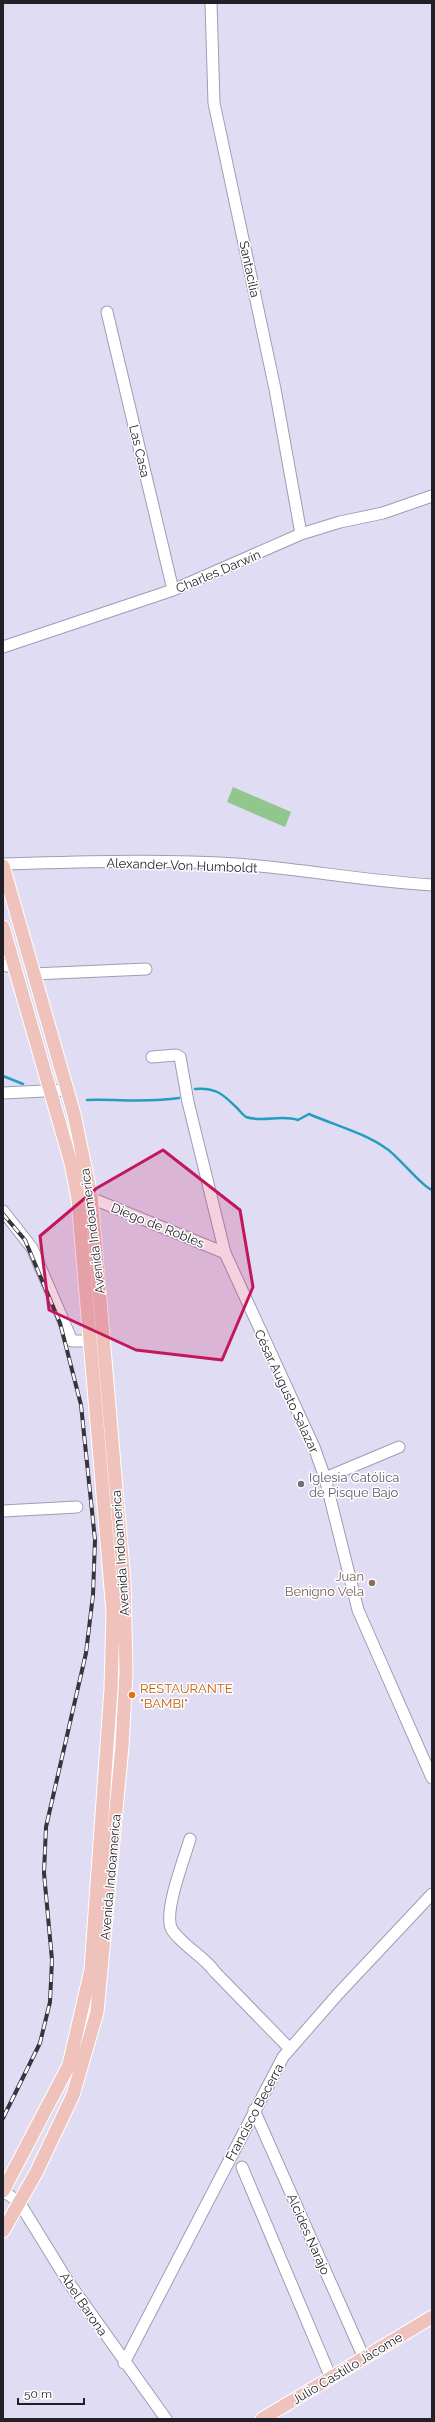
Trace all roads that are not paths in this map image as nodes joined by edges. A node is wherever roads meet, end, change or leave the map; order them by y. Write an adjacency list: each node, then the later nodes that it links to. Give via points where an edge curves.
1 (211, 3): 4 (street, Santacilia, via 214,103 275,389)
2 (107, 312): 5 (street, Las Casa)
3 (432, 496): 4 (street, Charles Darwin, via 383,513)
4 (301, 534): 5 (street, Charles Darwin)
5 (173, 590): 6 (street, Charles Darwin)
6 (3, 646)
7 (3, 865): 8 (street, Alexander Von Humboldt, via 127,861 237,864 385,882); 12 (main road, Avenida Indoamerica)
8 (432, 885)
9 (3, 927): 10 (main road, Avenida Indoamerica)
10 (9, 966): 15 (main road, Avenida Indoamerica)
11 (146, 969): 12 (street)
12 (33, 974): 14 (main road, Avenida Indoamerica)
13 (152, 1057): 20 (street, César Augusto Salazar, via 180,1057 188,1102)
14 (65, 1090): 15 (street); 17 (main road, Avenida Indoamerica, via 76,1121)
15 (50, 1092): 16 (street); 18 (main road, Avenida Indoamerica, via 71,1163)
16 (3, 1093)
17 (91, 1198): 18 (street); 20 (street, Diego de Robles); 22 (main road, Avenida Indoamerica)
18 (78, 1199): 21 (main road, Avenida Indoamerica)
19 (3, 1211): 23 (street, via 32,1248 72,1341)
20 (225, 1253): 25 (street, César Augusto Salazar, via 314,1447)
21 (84, 1271): 22 (main road); 23 (main road, Avenida Indoamerica)
22 (98, 1271): 35 (main road, Avenida Indoamerica, via 124,1582 126,1674 122,1746 97,2012 73,2095)
23 (89, 1340): 34 (main road, Avenida Indoamerica, via 112,1612 111,1689 91,1970 70,2065)
24 (399, 1447): 25 (street)
25 (325, 1478): 28 (street, César Augusto Salazar, via 358,1610)
26 (77, 1507): 27 (street)
27 (3, 1511)
28 (431, 1774)
29 (190, 1839): 31 (street, via 171,1904 172,1930 206,1960)
30 (432, 1894): 31 (street, Francisco Becerra)
31 (290, 2049): 32 (street, Francisco Becerra)
32 (254, 2110): 38 (street, Alcides Narajo); 39 (street, Francisco Becerra)
33 (242, 2167): 40 (street)
34 (3, 2191): 35 (street, Abel Barona)
35 (19, 2202): 36 (main road, Avenida Indoamerica); 39 (street, Abel Barona, via 67,2280)
36 (3, 2231)
37 (432, 2317): 38 (main road, Julio Castillo Jácome)
38 (364, 2358): 40 (main road, Julio Castillo Jácome)
39 (124, 2363): 41 (street, Abel Barona)
40 (331, 2378): 42 (main road, Julio Castillo Jácome)
41 (166, 2419)
42 (262, 2419)

